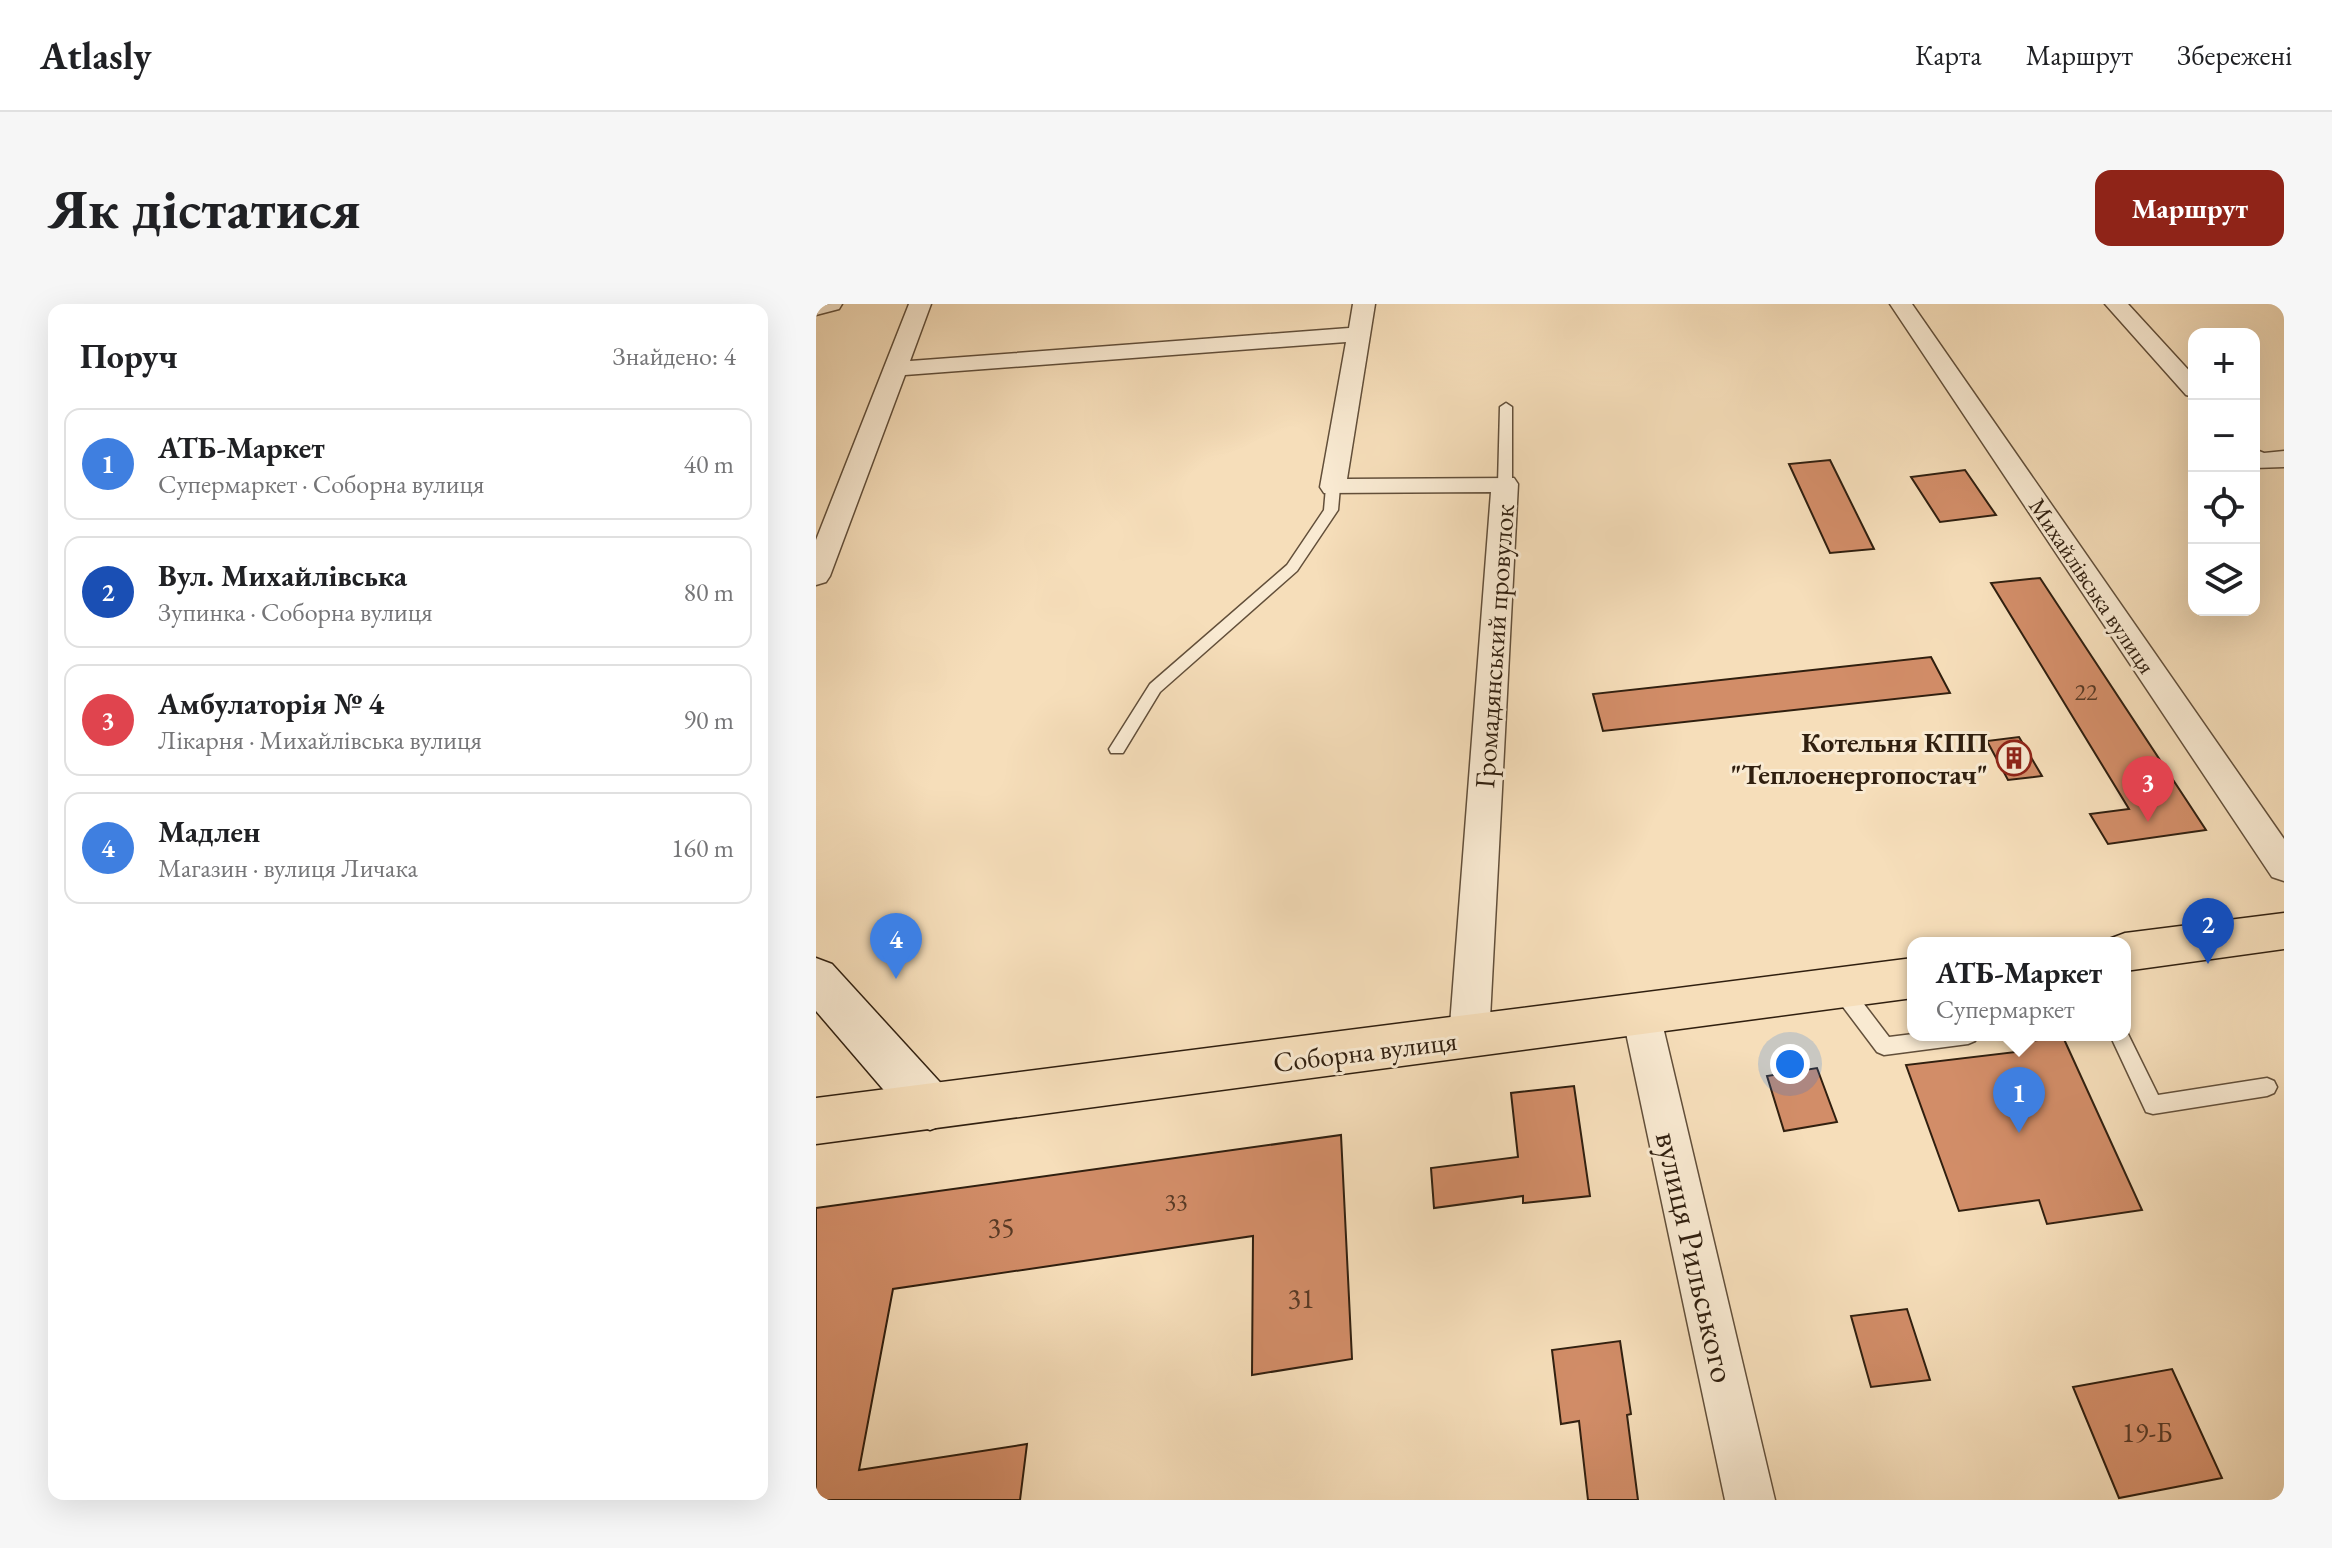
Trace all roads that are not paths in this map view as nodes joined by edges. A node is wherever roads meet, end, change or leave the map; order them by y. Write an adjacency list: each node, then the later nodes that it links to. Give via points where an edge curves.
1 (831, 304): 6 (street)
2 (920, 304): 8 (street)
3 (1364, 304): 7 (street)
4 (1901, 304): 15 (street, Михайлівська вулиця)
5 (2116, 304): 9 (street)
6 (816, 308)
7 (1359, 334): 8 (street); 12 (street)
8 (895, 369): 13 (street)
9 (2188, 383)
10 (1506, 407): 11 (lane)
11 (1505, 484): 12 (street, Громадянський провулок); 22 (street, Громадянський провулок)
12 (1333, 487): 14 (lane, via 1331,510 1292,568 1155,688)
13 (816, 576)
14 (1117, 749)
15 (2284, 867)
16 (2284, 931): 17 (main road)
17 (2131, 951)
18 (816, 978): 26 (main road)
19 (1907, 979): 20 (main road, Соборна вулиця)
20 (1839, 987): 21 (main road, Соборна вулиця); 23 (lane, via 1884,1046)
21 (1641, 1014): 22 (main road, Соборна вулиця); 28 (street, вулиця Рильського)
22 (1469, 1038): 26 (main road, Соборна вулиця)
23 (1922, 1041)
24 (2123, 1041): 25 (lane, via 2153,1105)
25 (2267, 1087)
26 (930, 1107): 27 (main road, Соборна вулиця)
27 (816, 1121)
28 (1750, 1500)

